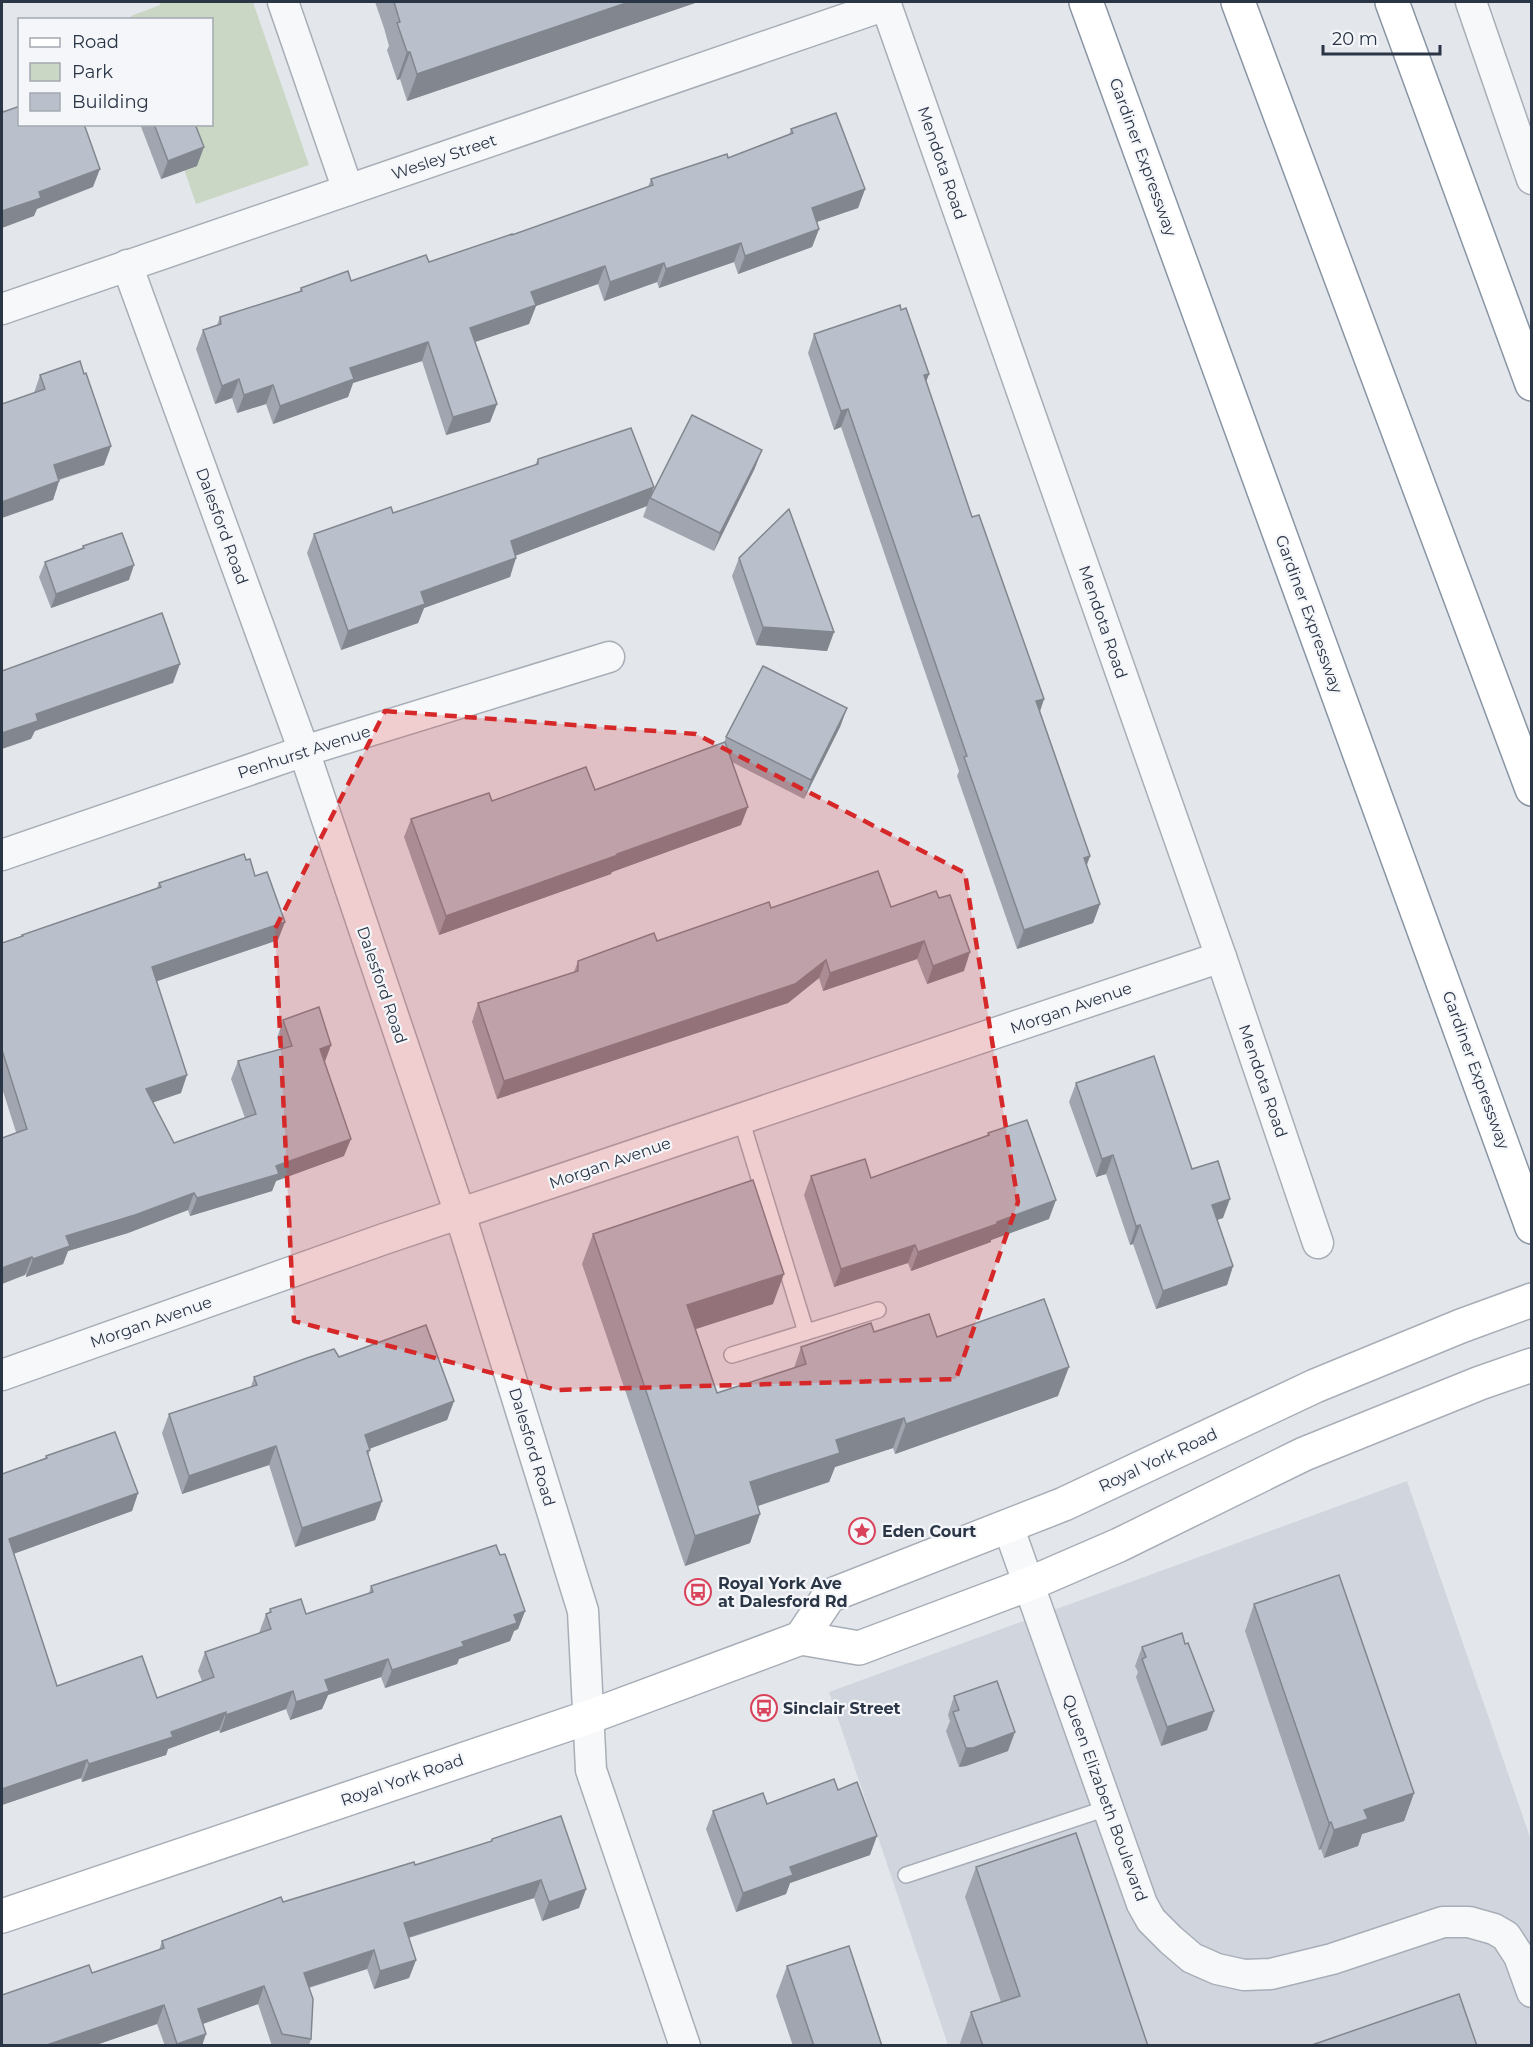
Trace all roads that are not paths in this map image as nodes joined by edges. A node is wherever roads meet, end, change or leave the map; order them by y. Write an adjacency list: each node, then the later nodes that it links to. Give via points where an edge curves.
1 (283, 2): 8 (street)
2 (1086, 2): 19 (main road, Gardiner Expressway)
3 (1238, 2): 14 (main road)
4 (1392, 2): 11 (main road)
5 (1471, 2): 7 (street)
6 (885, 3): 8 (street, Wesley Street); 16 (street, Mendota Road)
7 (1532, 179)
8 (348, 190): 9 (street, Wesley Street)
9 (127, 265): 10 (street, Wesley Street); 13 (street, Dalesford Road)
10 (2, 309)
11 (1532, 384)
12 (609, 657): 13 (street, Penhurst Avenue)
13 (304, 751): 15 (street, Penhurst Avenue); 18 (street, Dalesford Road)
14 (1532, 789)
15 (2, 855)
16 (1221, 957): 17 (street, Morgan Avenue); 20 (street, Mendota Road)
17 (741, 1119): 18 (street, Morgan Avenue); 23 (lane)
18 (460, 1214): 26 (street, Morgan Avenue); 30 (street, Dalesford Road, via 583,1611)
19 (1532, 1227)
20 (1318, 1243)
21 (1532, 1300): 27 (main road, Royal York Road, via 1316,1386 1064,1504)
22 (878, 1310): 23 (lane)
23 (806, 1332): 24 (lane)
24 (732, 1355)
25 (1532, 1365): 28 (main road, via 1304,1454 1119,1545)
26 (2, 1375)
27 (1008, 1526): 28 (street, Queen Elizabeth Boulevard); 29 (main road, Royal York Road, via 829,1596)
28 (1029, 1584): 29 (main road, via 859,1648); 31 (street, Queen Elizabeth Boulevard)
29 (801, 1638): 30 (main road, Royal York Road)
30 (589, 1717): 33 (main road, Royal York Road); 35 (street, via 591,1770 597,1791)
31 (1107, 1808): 32 (lane); 34 (street, Queen Elizabeth Boulevard, via 1151,1920 1192,1958 1217,1969 1244,1975 1271,1974 1332,1959 1443,1922 1469,1922 1506,1936 1519,1956)
32 (906, 1875)
33 (2, 1916)
34 (1532, 1992)
35 (685, 2046)

